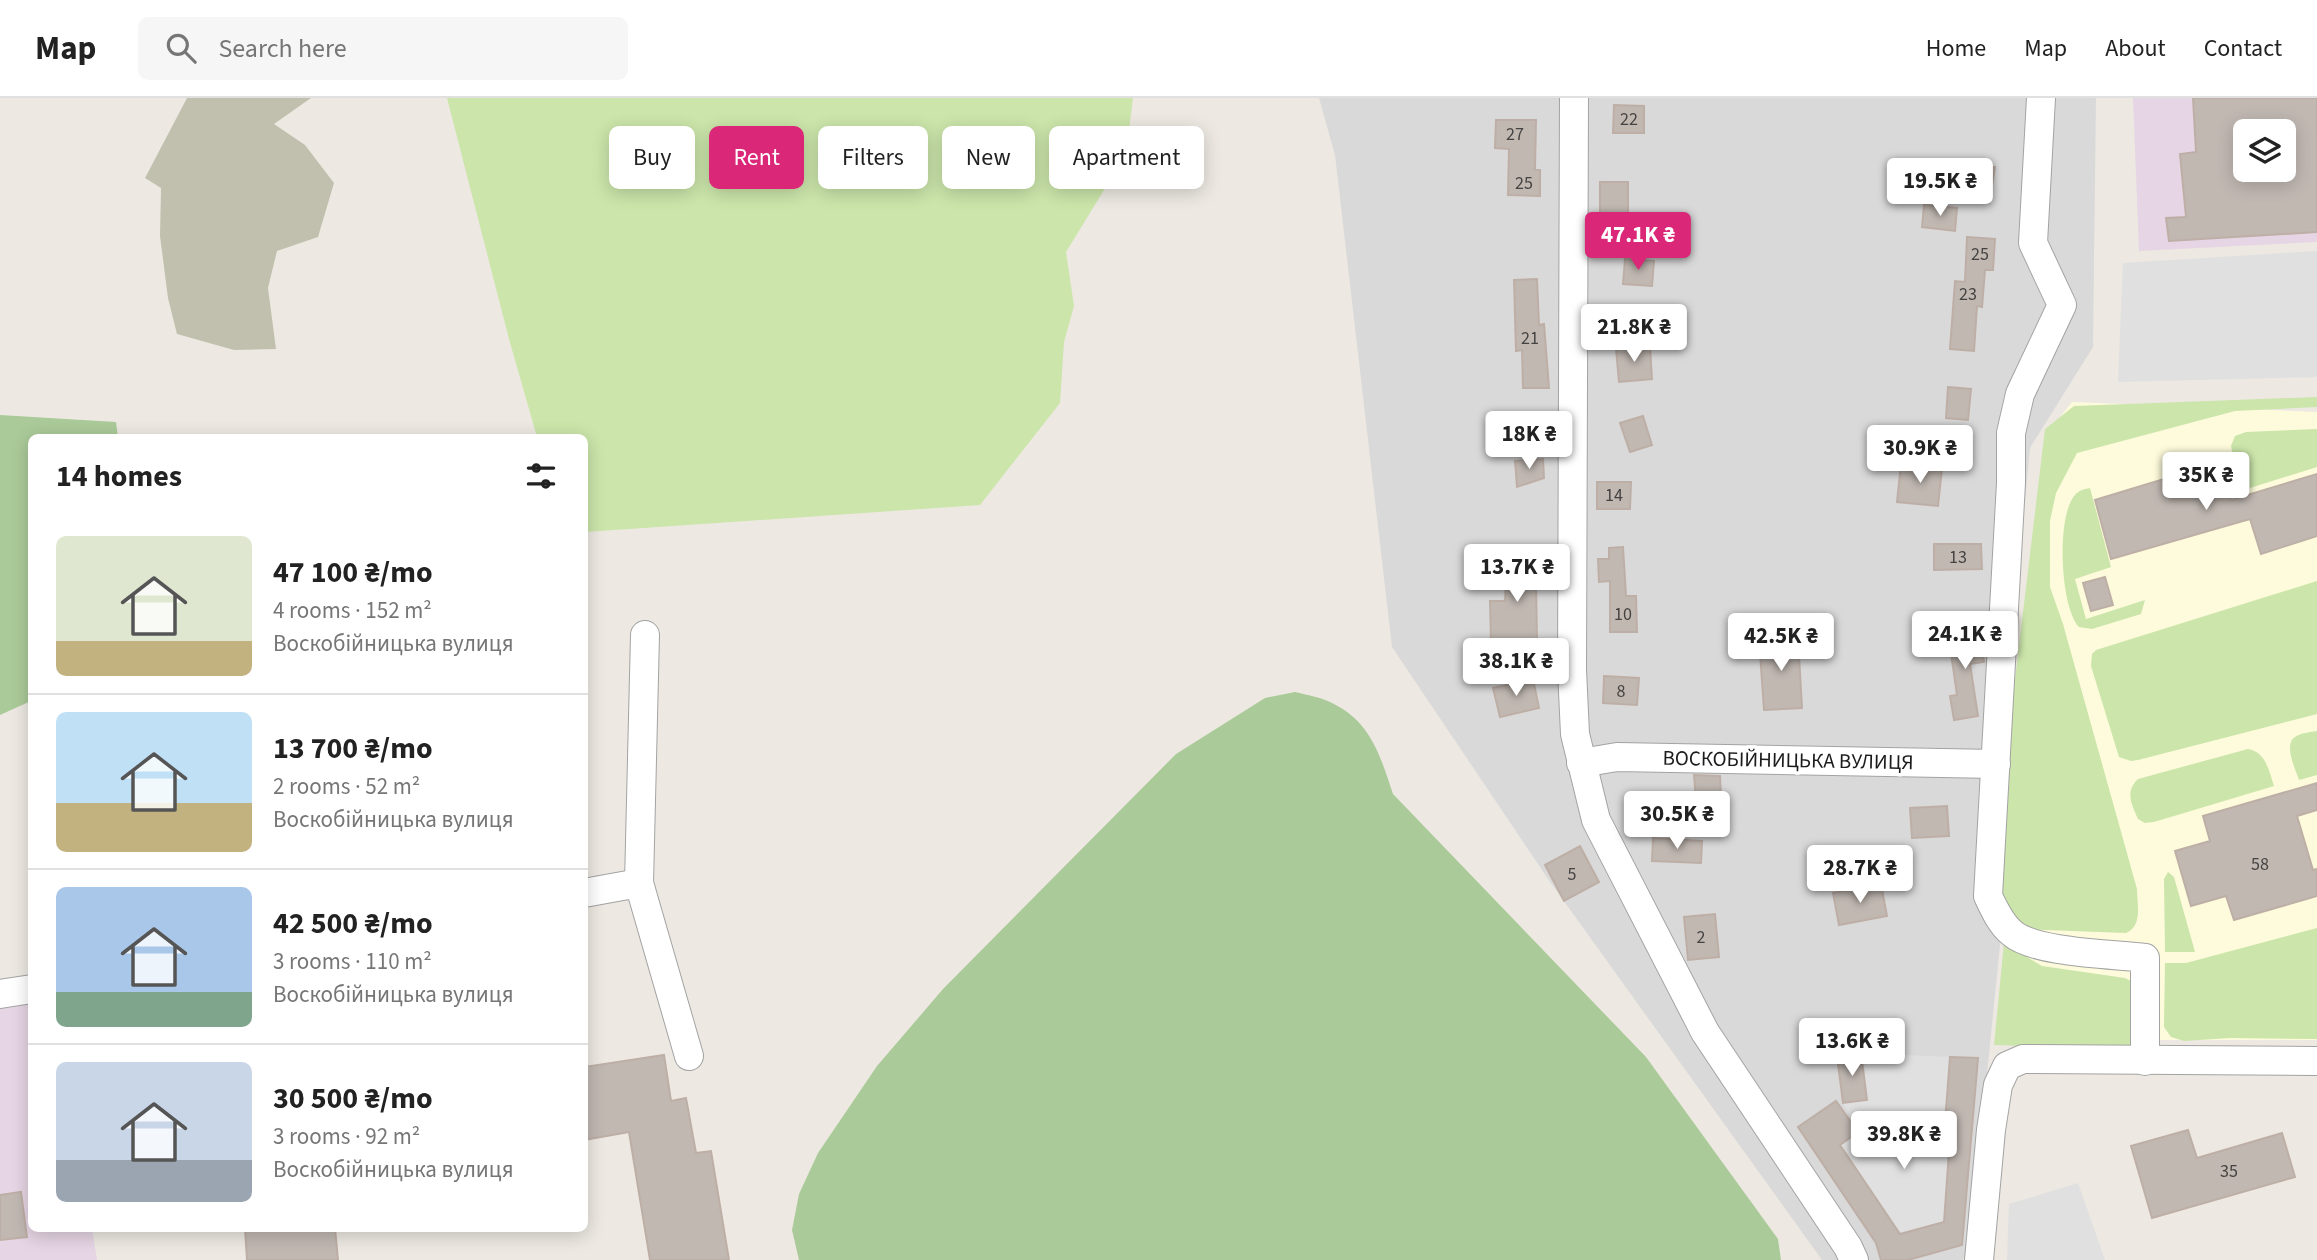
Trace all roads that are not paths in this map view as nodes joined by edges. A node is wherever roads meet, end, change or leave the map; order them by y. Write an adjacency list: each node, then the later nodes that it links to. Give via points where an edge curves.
1 (1574, 98): 4 (street, via 1572,670 1574,734)
2 (2041, 98): 5 (street, via 2033,243 2062,304 2020,394 2011,433)
3 (645, 635): 6 (street)
4 (1581, 763): 5 (street, ВОСКОБІЙНИЦЬКА ВУЛИЦЯ, via 1617,757); 13 (street, via 1596,820 1705,1032)
5 (1996, 764): 12 (street, via 1988,896 1993,906 2012,933 2033,945 2145,958)
6 (639, 883): 7 (street); 10 (street)
7 (588, 892)
8 (28, 990): 9 (street)
9 (0, 994)
10 (690, 1056)
11 (2317, 1060): 12 (street)
12 (2145, 1061): 14 (street, via 2023,1059 2005,1068 1991,1130)
13 (1854, 1260)
14 (1979, 1260)

